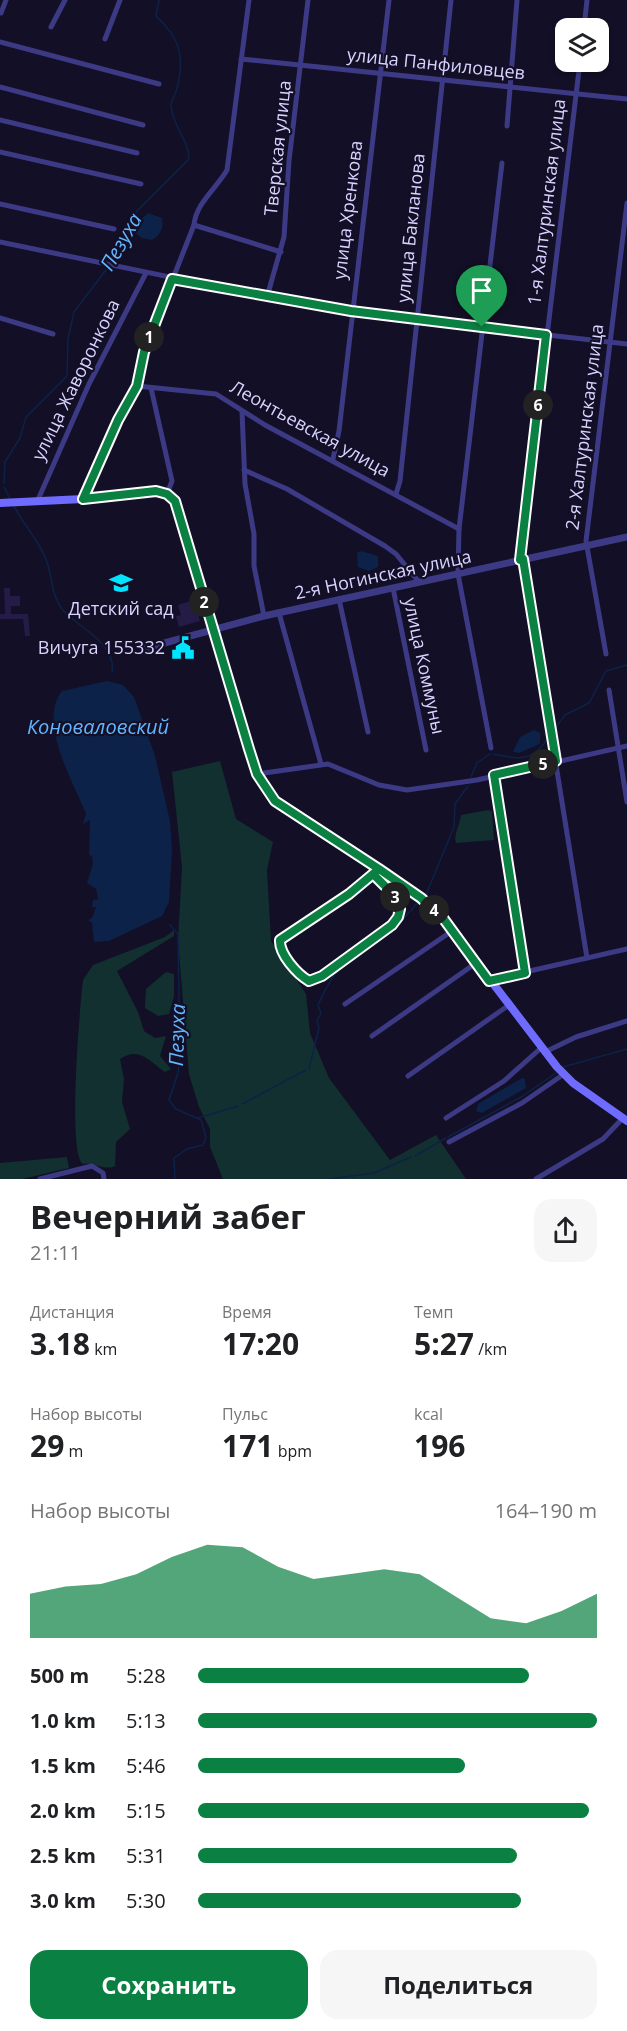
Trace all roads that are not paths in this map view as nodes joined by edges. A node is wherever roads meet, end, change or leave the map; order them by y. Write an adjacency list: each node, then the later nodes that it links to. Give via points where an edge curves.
1 (6, 0): 10 (street)
2 (65, 0): 12 (street)
3 (120, 0): 13 (street)
4 (249, 0): 15 (street)
5 (308, 0): 16 (street, Тверская улица)
6 (389, 0): 18 (street, улица Хренкова)
7 (451, 0): 19 (street, улица Бакланова)
8 (517, 0): 22 (street)
9 (588, 0): 11 (street)
10 (1, 13)
11 (585, 18)
12 (51, 27)
13 (105, 39)
14 (0, 42): 20 (street)
15 (241, 59): 16 (street, улица Панфиловцев); 34 (street, via 227,170 197,209)
16 (302, 64): 18 (street, улица Панфиловцев); 37 (street, Тверская улица)
17 (579, 72): 23 (street, 1-я Халтуринская улица)
18 (379, 74): 19 (street, улица Панфиловцев); 41 (street, улица Хренкова)
19 (442, 80): 22 (street, улица Панфиловцев); 43 (street, улица Бакланова)
20 (159, 84)
21 (0, 87): 26 (street)
22 (510, 87): 23 (street, улица Панфиловцев); 27 (street)
23 (576, 93): 24 (street, улица Панфиловцев); 46 (street, 1-я Халтуринская улица)
24 (627, 99)
25 (0, 120): 29 (street)
26 (143, 125)
27 (507, 126)
28 (0, 152): 31 (street)
29 (136, 153)
30 (502, 163): 44 (street)
31 (141, 184)
32 (627, 203): 47 (street, 2-я Халтуринская улица)
33 (0, 204): 35 (street)
34 (194, 225): 37 (street); 39 (street)
35 (114, 229)
36 (0, 242): 38 (street)
37 (281, 252): 40 (street, Тверская улица)
38 (146, 273): 39 (street); 57 (street, улица Жаворонкова, via 89,384)
39 (172, 279): 40 (street); 49 (street, via 144,352)
40 (267, 297): 41 (street)
41 (351, 311): 43 (street); 52 (street, улица Хренкова)
42 (0, 318): 45 (street)
43 (416, 320): 44 (street); 55 (street, улица Бакланова)
44 (482, 327): 46 (street); 59 (street)
45 (53, 334)
46 (546, 335): 47 (street); 62 (street, 1-я Халтуринская улица)
47 (610, 342): 48 (street); 61 (street, 2-я Халтуринская улица)
48 (627, 344)
49 (137, 386): 50 (street, Леонтьевская улица); 56 (street)
50 (151, 388): 51 (street, Леонтьевская улица, via 216,394); 54 (street, via 172,481)
51 (242, 411): 52 (street, Леонтьевская улица); 53 (street)
52 (333, 459): 55 (street, Леонтьевская улица)
53 (244, 470): 64 (street, via 287,489 385,546); 68 (street, via 255,534 254,566)
54 (167, 494): 56 (main road, via 136,492); 69 (main road, via 178,508)
55 (396, 494): 59 (street, Леонтьевская улица)
56 (83, 499): 57 (main road)
57 (37, 502): 58 (main road)
58 (0, 503)
59 (459, 529): 63 (street)
60 (627, 537): 61 (street, 2-я Ногинская улица)
61 (587, 546): 62 (street, 2-я Ногинская улица); 71 (street, 2-я Халтуринская улица)
62 (521, 560): 63 (street, 2-я Ногинская улица); 78 (street, 1-я Халтуринская улица)
63 (458, 574): 64 (street, 2-я Ногинская улица); 75 (street)
64 (419, 582): 65 (street, 2-я Ногинская улица)
65 (393, 588): 66 (street, 2-я Ногинская улица); 77 (street, улица Коммуны)
66 (339, 600): 67 (street, 2-я Ногинская улица); 73 (street)
67 (279, 613): 68 (street, 2-я Ногинская улица); 79 (street)
68 (264, 616): 69 (street, 2-я Ногинская улица)
69 (211, 628): 70 (street, 2-я Ногинская улица); 80 (main road)
70 (146, 648)
71 (606, 654)
72 (609, 690): 76 (street)
73 (368, 732)
74 (627, 746): 76 (street)
75 (490, 748)
76 (617, 748): 78 (street); 82 (street)
77 (426, 750)
78 (556, 761): 81 (street); 86 (street, 1-я Халтуринская улица)
79 (321, 764): 80 (street); 81 (street, via 337,766 390,788 407,790)
80 (257, 774): 83 (main road, via 275,801)
81 (494, 775): 88 (street)
82 (627, 802)
83 (376, 872): 83 (street, via 398,899 398,917 337,966 309,981 291,964 280,942); 84 (main road, via 421,898)
84 (452, 931): 87 (main road); 90 (street)
85 (627, 949): 86 (street)
86 (587, 958): 88 (street)
87 (476, 963): 89 (main road); 93 (street)
88 (525, 973): 89 (street)
89 (489, 981): 91 (main road)
90 (345, 1004)
91 (509, 1005): 94 (main road); 96 (street)
92 (627, 1021): 94 (street)
93 (372, 1036)
94 (542, 1050): 95 (main road); 97 (street, via 504,1081)
95 (564, 1074): 98 (main road); 99 (street, via 522,1103)
96 (408, 1076)
97 (446, 1118)
98 (624, 1120): 102 (street, via 603,1138)
99 (449, 1142)
100 (40, 1179): 101 (street, via 92,1166 103,1173)
101 (104, 1179)
102 (536, 1179)

